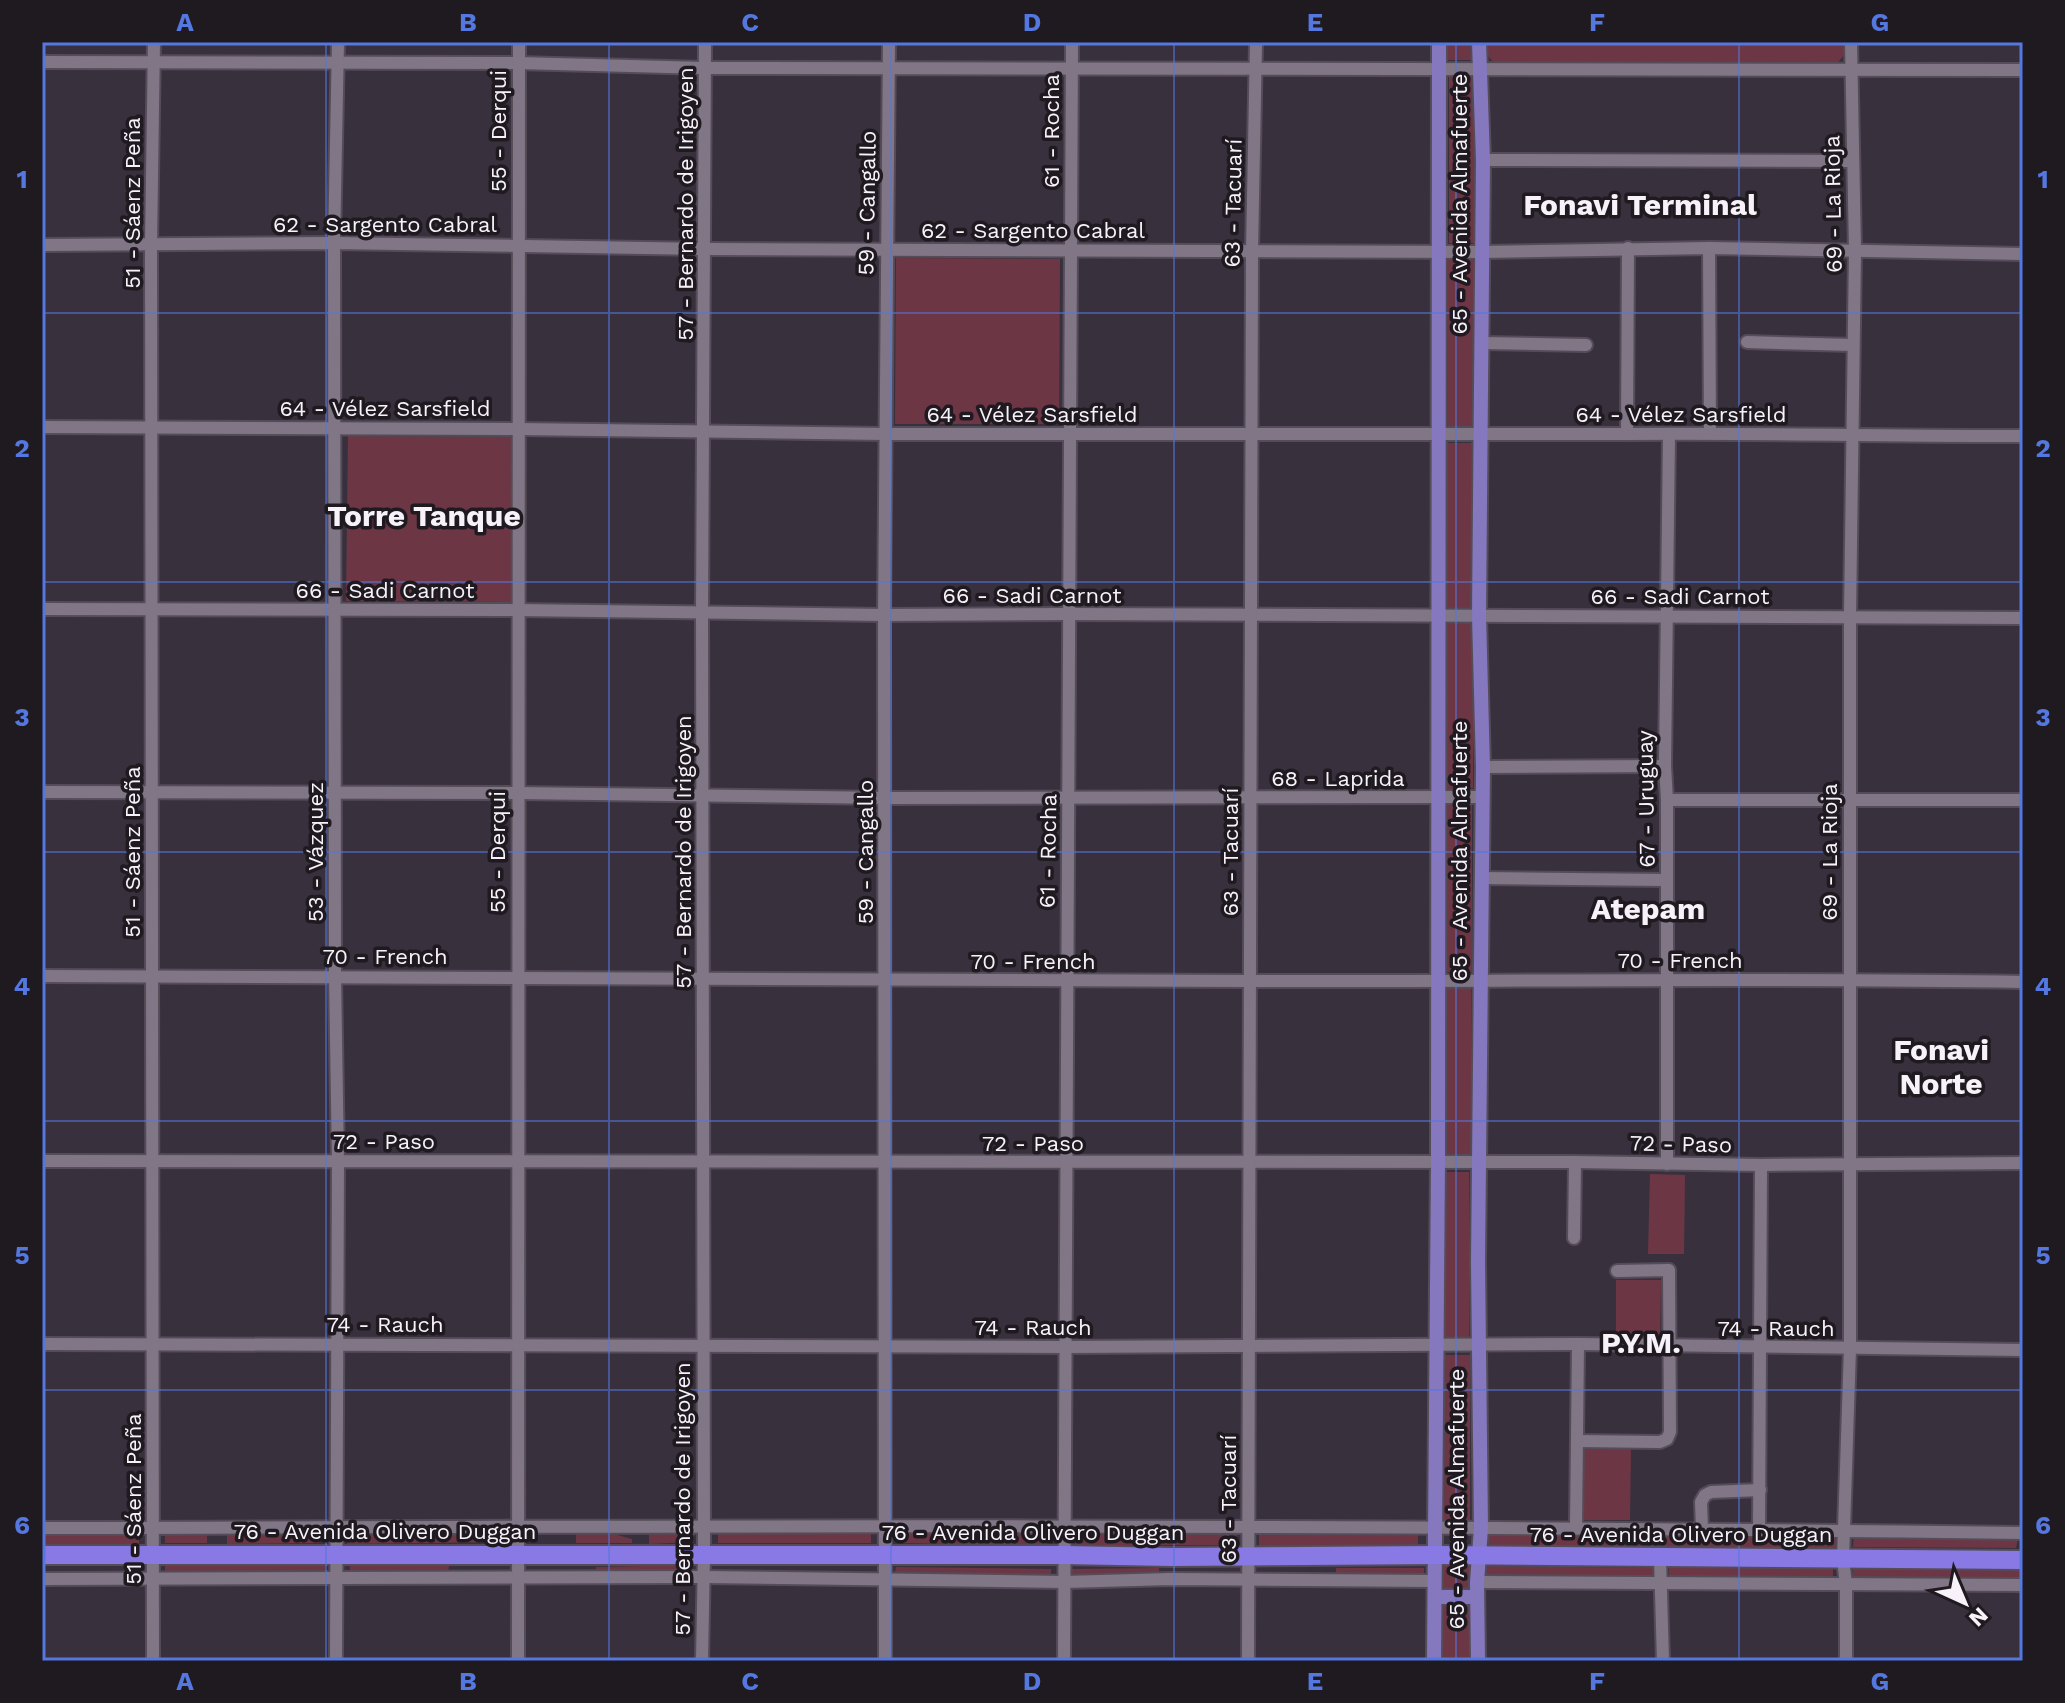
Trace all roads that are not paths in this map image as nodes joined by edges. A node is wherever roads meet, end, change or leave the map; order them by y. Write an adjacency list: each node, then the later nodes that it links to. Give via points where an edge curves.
1 (154, 42): 11 (street, 51 - Sáenz Peña)
2 (338, 42): 13 (street, 53 - Vázquez)
3 (519, 42): 14 (street, 55 - Derqui)
4 (705, 42): 18 (street, 57 - Bernardo de Irigoyen)
5 (889, 42): 15 (street, 59 - Cangallo)
6 (1072, 42): 16 (street, 61 - Rocha)
7 (1256, 42): 17 (street, 63 - Tacuarí)
8 (1439, 42): 21 (main road, 65 - Avenida Almafuerte)
9 (1479, 42): 19 (main road, 65 - Avenida Almafuerte)
10 (1851, 42): 22 (street, 69 - La Rioja)
11 (153, 61): 12 (street); 13 (street); 26 (street, 51 - Sáenz Peña)
12 (42, 62)
13 (337, 62): 14 (street); 25 (street, 53 - Vázquez)
14 (518, 63): 18 (street); 28 (street, 55 - Derqui)
15 (889, 67): 16 (street); 18 (street); 32 (street, 59 - Cangallo)
16 (1072, 67): 17 (street); 33 (street, 61 - Rocha)
17 (1256, 67): 21 (street); 34 (street, 63 - Tacuarí)
18 (705, 68): 31 (street, 57 - Bernardo de Irigoyen)
19 (1480, 69): 21 (street); 22 (street); 23 (main road, 65 - Avenida Almafuerte)
20 (2023, 70): 22 (street)
21 (1440, 71): 36 (main road, 65 - Avenida Almafuerte)
22 (1851, 71): 24 (street, 69 - La Rioja)
23 (1483, 160): 24 (street); 37 (main road, 65 - Avenida Almafuerte)
24 (1852, 161): 35 (street, 69 - La Rioja)
25 (334, 243): 26 (street, 62 - Sargento Cabral); 28 (street, 62 - Sargento Cabral); 45 (street, 53 - Vázquez)
26 (151, 244): 27 (street, 62 - Sargento Cabral); 44 (street, 51 - Sáenz Peña)
27 (42, 245)
28 (518, 245): 31 (street, 62 - Sargento Cabral); 46 (street, 55 - Derqui)
29 (1628, 248): 30 (street, 62 - Sargento Cabral); 37 (street, 62 - Sargento Cabral); 54 (street)
30 (1709, 248): 35 (street, 62 - Sargento Cabral); 47 (street)
31 (706, 249): 32 (street, 62 - Sargento Cabral); 48 (street, 57 - Bernardo de Irigoyen)
32 (885, 250): 33 (street, 62 - Sargento Cabral); 50 (street, 59 - Cangallo)
33 (1071, 250): 34 (street, 62 - Sargento Cabral); 51 (street, 61 - Rocha)
34 (1252, 251): 36 (street, 62 - Sargento Cabral); 49 (street, 63 - Tacuarí)
35 (1855, 251): 38 (street, 62 - Sargento Cabral); 42 (street, 69 - La Rioja)
36 (1439, 252): 37 (street, 62 - Sargento Cabral); 52 (main road, 65 - Avenida Almafuerte)
37 (1482, 252): 40 (main road, 65 - Avenida Almafuerte)
38 (2023, 254)
39 (1747, 342): 42 (street)
40 (1482, 343): 41 (street); 53 (main road, 65 - Avenida Almafuerte)
41 (1586, 345)
42 (1852, 345): 56 (street, 69 - La Rioja)
43 (42, 427): 44 (street, 64 - Vélez Sarsfield)
44 (153, 427): 45 (street, 64 - Vélez Sarsfield); 59 (street, 51 - Sáenz Peña)
45 (335, 429): 46 (street, 64 - Vélez Sarsfield); 60 (street, 53 - Vázquez)
46 (519, 429): 48 (street, 64 - Vélez Sarsfield); 61 (street, 55 - Derqui)
47 (1710, 432): 55 (street, 64 - Vélez Sarsfield); 56 (street, 64 - Vélez Sarsfield)
48 (705, 433): 50 (street, 64 - Vélez Sarsfield); 63 (street, 57 - Bernardo de Irigoyen)
49 (1252, 433): 51 (street, 64 - Vélez Sarsfield); 52 (street, 64 - Vélez Sarsfield); 66 (street, 63 - Tacuarí)
50 (886, 434): 51 (street, 64 - Vélez Sarsfield); 64 (street, 59 - Cangallo)
51 (1069, 434): 62 (street, 61 - Rocha)
52 (1438, 434): 53 (street, 64 - Vélez Sarsfield); 65 (main road, 65 - Avenida Almafuerte)
53 (1481, 434): 54 (street, 64 - Vélez Sarsfield); 67 (main road, 65 - Avenida Almafuerte)
54 (1627, 434): 55 (street, 64 - Vélez Sarsfield)
55 (1669, 434): 68 (street, 67 - Uruguay)
56 (1852, 436): 57 (street, 64 - Vélez Sarsfield); 69 (street, 69 - La Rioja)
57 (2023, 436)
58 (42, 609): 59 (street, 66 - Sadi Carnot)
59 (152, 610): 60 (street, 66 - Sadi Carnot); 74 (street, 51 - Sáenz Peña)
60 (335, 610): 61 (street, 66 - Sadi Carnot); 75 (street, 53 - Vázquez)
61 (517, 610): 63 (street, 66 - Sadi Carnot); 76 (street, 55 - Derqui)
62 (1068, 614): 64 (street, 66 - Sadi Carnot); 66 (street, 66 - Sadi Carnot); 80 (street, 61 - Rocha)
63 (702, 615): 64 (street, 66 - Sadi Carnot); 77 (street, 57 - Bernardo de Irigoyen)
64 (884, 615): 79 (street, 59 - Cangallo)
65 (1437, 615): 66 (street, 66 - Sadi Carnot); 67 (street, 66 - Sadi Carnot); 82 (main road, 65 - Avenida Almafuerte)
66 (1251, 616): 81 (street, 63 - Tacuarí)
67 (1479, 616): 68 (street, 66 - Sadi Carnot); 72 (main road, 65 - Avenida Almafuerte)
68 (1667, 616): 69 (street, 66 - Sadi Carnot); 71 (street, 67 - Uruguay)
69 (1850, 616): 70 (street, 66 - Sadi Carnot); 83 (street, 69 - La Rioja)
70 (2023, 618)
71 (1665, 766): 72 (street); 84 (street, 67 - Uruguay)
72 (1483, 767): 78 (main road, 65 - Avenida Almafuerte)
73 (42, 792): 74 (street, 68 - Laprida)
74 (151, 792): 75 (street, 68 - Laprida); 89 (street, 51 - Sáenz Peña)
75 (335, 793): 76 (street, 68 - Laprida); 90 (street, 53 - Vázquez)
76 (517, 793): 77 (street, 68 - Laprida); 91 (street, 55 - Derqui)
77 (704, 796): 79 (street, 68 - Laprida); 94 (street, 57 - Bernardo de Irigoyen)
78 (1481, 797): 82 (street, 68 - Laprida); 86 (main road, 65 - Avenida Almafuerte)
79 (886, 798): 80 (street, 68 - Laprida); 95 (street, 59 - Cangallo)
80 (1069, 798): 81 (street, 68 - Laprida); 96 (street, 61 - Rocha)
81 (1249, 798): 82 (street, 68 - Laprida); 97 (street, 63 - Tacuarí)
82 (1437, 798): 98 (main road, 65 - Avenida Almafuerte)
83 (1850, 799): 84 (street); 85 (street); 93 (street, 69 - La Rioja)
84 (1667, 800): 87 (street, 67 - Uruguay)
85 (2023, 800)
86 (1481, 878): 87 (street); 92 (main road, 65 - Avenida Almafuerte)
87 (1667, 880): 99 (street, 67 - Uruguay)
88 (42, 976): 89 (street, 70 - French)
89 (153, 976): 90 (street, 70 - French); 103 (street, 51 - Sáenz Peña)
90 (335, 976): 91 (street, 70 - French); 106 (street, 53 - Vázquez)
91 (517, 976): 94 (street, 70 - French); 101 (street, 55 - Derqui)
92 (1480, 979): 98 (street, 70 - French); 99 (street, 70 - French); 111 (main road, 65 - Avenida Almafuerte)
93 (1849, 979): 99 (street, 70 - French); 100 (street, 70 - French); 114 (street, 69 - La Rioja)
94 (703, 980): 95 (street, 70 - French); 104 (street, 57 - Bernardo de Irigoyen)
95 (885, 981): 96 (street, 70 - French); 105 (street, 59 - Cangallo)
96 (1067, 981): 97 (street, 70 - French); 110 (street, 61 - Rocha)
97 (1250, 981): 98 (street, 70 - French); 107 (street, 63 - Tacuarí)
98 (1437, 981): 108 (main road, 65 - Avenida Almafuerte)
99 (1667, 981): 113 (street, 67 - Uruguay)
100 (2023, 982)
101 (520, 1160): 104 (street, 72 - Paso); 106 (street, 72 - Paso); 121 (street, 55 - Derqui)
102 (42, 1161): 103 (street, 72 - Paso)
103 (154, 1161): 106 (street, 72 - Paso); 118 (street, 51 - Sáenz Peña)
104 (703, 1161): 105 (street, 72 - Paso); 124 (street, 57 - Bernardo de Irigoyen)
105 (886, 1161): 110 (street, 72 - Paso); 126 (street, 59 - Cangallo)
106 (338, 1162): 120 (street, 53 - Vázquez)
107 (1250, 1162): 108 (street, 72 - Paso); 110 (street, 72 - Paso); 125 (street, 63 - Tacuarí)
108 (1438, 1162): 111 (street, 72 - Paso); 127 (main road, 65 - Avenida Almafuerte)
109 (1575, 1162): 111 (street, 72 - Paso); 113 (street, 72 - Paso); 116 (street)
110 (1066, 1163): 128 (street, 61 - Rocha)
111 (1478, 1163): 122 (main road, 65 - Avenida Almafuerte)
112 (2023, 1163): 114 (street, 72 - Paso)
113 (1667, 1164): 115 (street, 72 - Paso)
114 (1849, 1164): 115 (street, 72 - Paso); 131 (street, 69 - La Rioja)
115 (1761, 1165): 130 (street)
116 (1574, 1238)
117 (1617, 1271): 129 (street, via 1669,1270)
118 (154, 1343): 119 (street, 74 - Rauch); 120 (street, 74 - Rauch); 140 (street, 51 - Sáenz Peña)
119 (42, 1344)
120 (338, 1344): 121 (street, 74 - Rauch); 141 (street, 53 - Vázquez)
121 (519, 1344): 124 (street, 74 - Rauch); 136 (street, 55 - Derqui)
122 (1478, 1344): 123 (street, 74 - Rauch); 127 (street, 74 - Rauch); 144 (main road, 65 - Avenida Almafuerte)
123 (1578, 1344): 129 (street, 74 - Rauch); 133 (street)
124 (702, 1345): 126 (street, 74 - Rauch); 135 (street, 57 - Bernardo de Irigoyen)
125 (1249, 1345): 127 (street, 74 - Rauch); 128 (street, 74 - Rauch); 143 (street, 63 - Tacuarí)
126 (883, 1346): 128 (street, 74 - Rauch); 137 (street, 59 - Cangallo)
127 (1436, 1346): 138 (main road, 65 - Avenida Almafuerte)
128 (1066, 1347): 142 (street, 61 - Rocha)
129 (1671, 1347): 130 (street, 74 - Rauch); 133 (street, via 1667,1439)
130 (1760, 1348): 131 (street, 74 - Rauch); 134 (street)
131 (1850, 1348): 132 (street, 74 - Rauch); 148 (street, 69 - La Rioja)
132 (2023, 1350)
133 (1577, 1441): 145 (street)
134 (1760, 1490): 146 (street, via 1705,1495); 147 (street)
135 (704, 1525): 136 (street, 76 - Avenida Olivero Duggan); 137 (street, 76 - Avenida Olivero Duggan); 151 (street, 57 - Bernardo de Irigoyen)
136 (518, 1526): 141 (street, 76 - Avenida Olivero Duggan); 156 (street, 55 - Derqui)
137 (885, 1526): 142 (street, 76 - Avenida Olivero Duggan); 157 (street, 59 - Cangallo)
138 (1436, 1527): 143 (street, 76 - Avenida Olivero Duggan); 144 (street, 76 - Avenida Olivero Duggan); 155 (main road, 65 - Avenida Almafuerte)
139 (42, 1528): 140 (street, 76 - Avenida Olivero Duggan)
140 (151, 1528): 141 (street, 76 - Avenida Olivero Duggan); 153 (street, 51 - Sáenz Peña)
141 (335, 1528): 150 (street, 53 - Vázquez)
142 (1065, 1528): 143 (street, 76 - Avenida Olivero Duggan); 154 (street, 61 - Rocha)
143 (1248, 1528): 159 (street, 63 - Tacuarí)
144 (1481, 1528): 145 (street, 76 - Avenida Olivero Duggan); 158 (main road, 65 - Avenida Almafuerte)
145 (1576, 1528): 146 (street, 76 - Avenida Olivero Duggan)
146 (1702, 1529): 147 (street, 76 - Avenida Olivero Duggan)
147 (1759, 1530): 148 (street, 76 - Avenida Olivero Duggan)
148 (1843, 1531): 149 (street, 76 - Avenida Olivero Duggan); 161 (street, 69 - La Rioja)
149 (2023, 1533)
150 (336, 1554): 153 (highway, 76 - Avenida Olivero Duggan); 156 (highway, 76 - Avenida Olivero Duggan); 163 (street, 53 - Vázquez)
151 (704, 1554): 156 (highway, 76 - Avenida Olivero Duggan); 157 (highway, 76 - Avenida Olivero Duggan); 164 (street, 57 - Bernardo de Irigoyen)
152 (42, 1555): 153 (highway, 76 - Avenida Olivero Duggan)
153 (151, 1555): 168 (street, 51 - Sáenz Peña)
154 (1064, 1555): 157 (highway, 76 - Avenida Olivero Duggan); 159 (highway, 76 - Avenida Olivero Duggan); 171 (street, 61 - Rocha)
155 (1436, 1555): 158 (highway, 76 - Avenida Olivero Duggan); 159 (highway, 76 - Avenida Olivero Duggan); 170 (main road, 65 - Avenida Almafuerte)
156 (519, 1556): 165 (street, 55 - Derqui)
157 (883, 1556): 166 (street, 59 - Cangallo)
158 (1479, 1556): 160 (highway, 76 - Avenida Olivero Duggan); 175 (main road, 65 - Avenida Almafuerte)
159 (1249, 1557): 169 (street, 63 - Tacuarí)
160 (1660, 1559): 161 (highway, 76 - Avenida Olivero Duggan); 172 (street)
161 (1843, 1559): 162 (highway, 76 - Avenida Olivero Duggan); 173 (street, 69 - La Rioja)
162 (2023, 1560)
163 (338, 1576): 165 (street, 76 - Avenida Olivero Duggan); 168 (street, 76 - Avenida Olivero Duggan); 178 (street, 53 - Vázquez)
164 (704, 1577): 165 (street, 76 - Avenida Olivero Duggan); 166 (street, 76 - Avenida Olivero Duggan); 180 (street, 57 - Bernardo de Irigoyen)
165 (518, 1578): 179 (street, 55 - Derqui)
166 (885, 1578): 171 (street, 76 - Avenida Olivero Duggan); 181 (street, 59 - Cangallo)
167 (42, 1579): 168 (street, 76 - Avenida Olivero Duggan)
168 (153, 1579): 177 (street, 51 - Sáenz Peña)
169 (1248, 1579): 170 (street, 76 - Avenida Olivero Duggan); 171 (street, 76 - Avenida Olivero Duggan); 183 (street, 63 - Tacuarí)
170 (1435, 1581): 176 (main road, 65 - Avenida Almafuerte)
171 (1064, 1582): 182 (street, 61 - Rocha)
172 (1662, 1585): 173 (street); 175 (street); 186 (street)
173 (1846, 1585): 174 (street); 187 (street, 69 - La Rioja)
174 (2023, 1585)
175 (1477, 1590): 176 (main road); 185 (main road, 65 - Avenida Almafuerte)
176 (1435, 1597): 184 (main road, 65 - Avenida Almafuerte)
177 (153, 1661)
178 (336, 1661)
179 (518, 1661)
180 (702, 1661)
181 (885, 1661)
182 (1064, 1661)
183 (1248, 1661)
184 (1434, 1661)
185 (1478, 1661)
186 (1663, 1661)
187 (1846, 1661)

